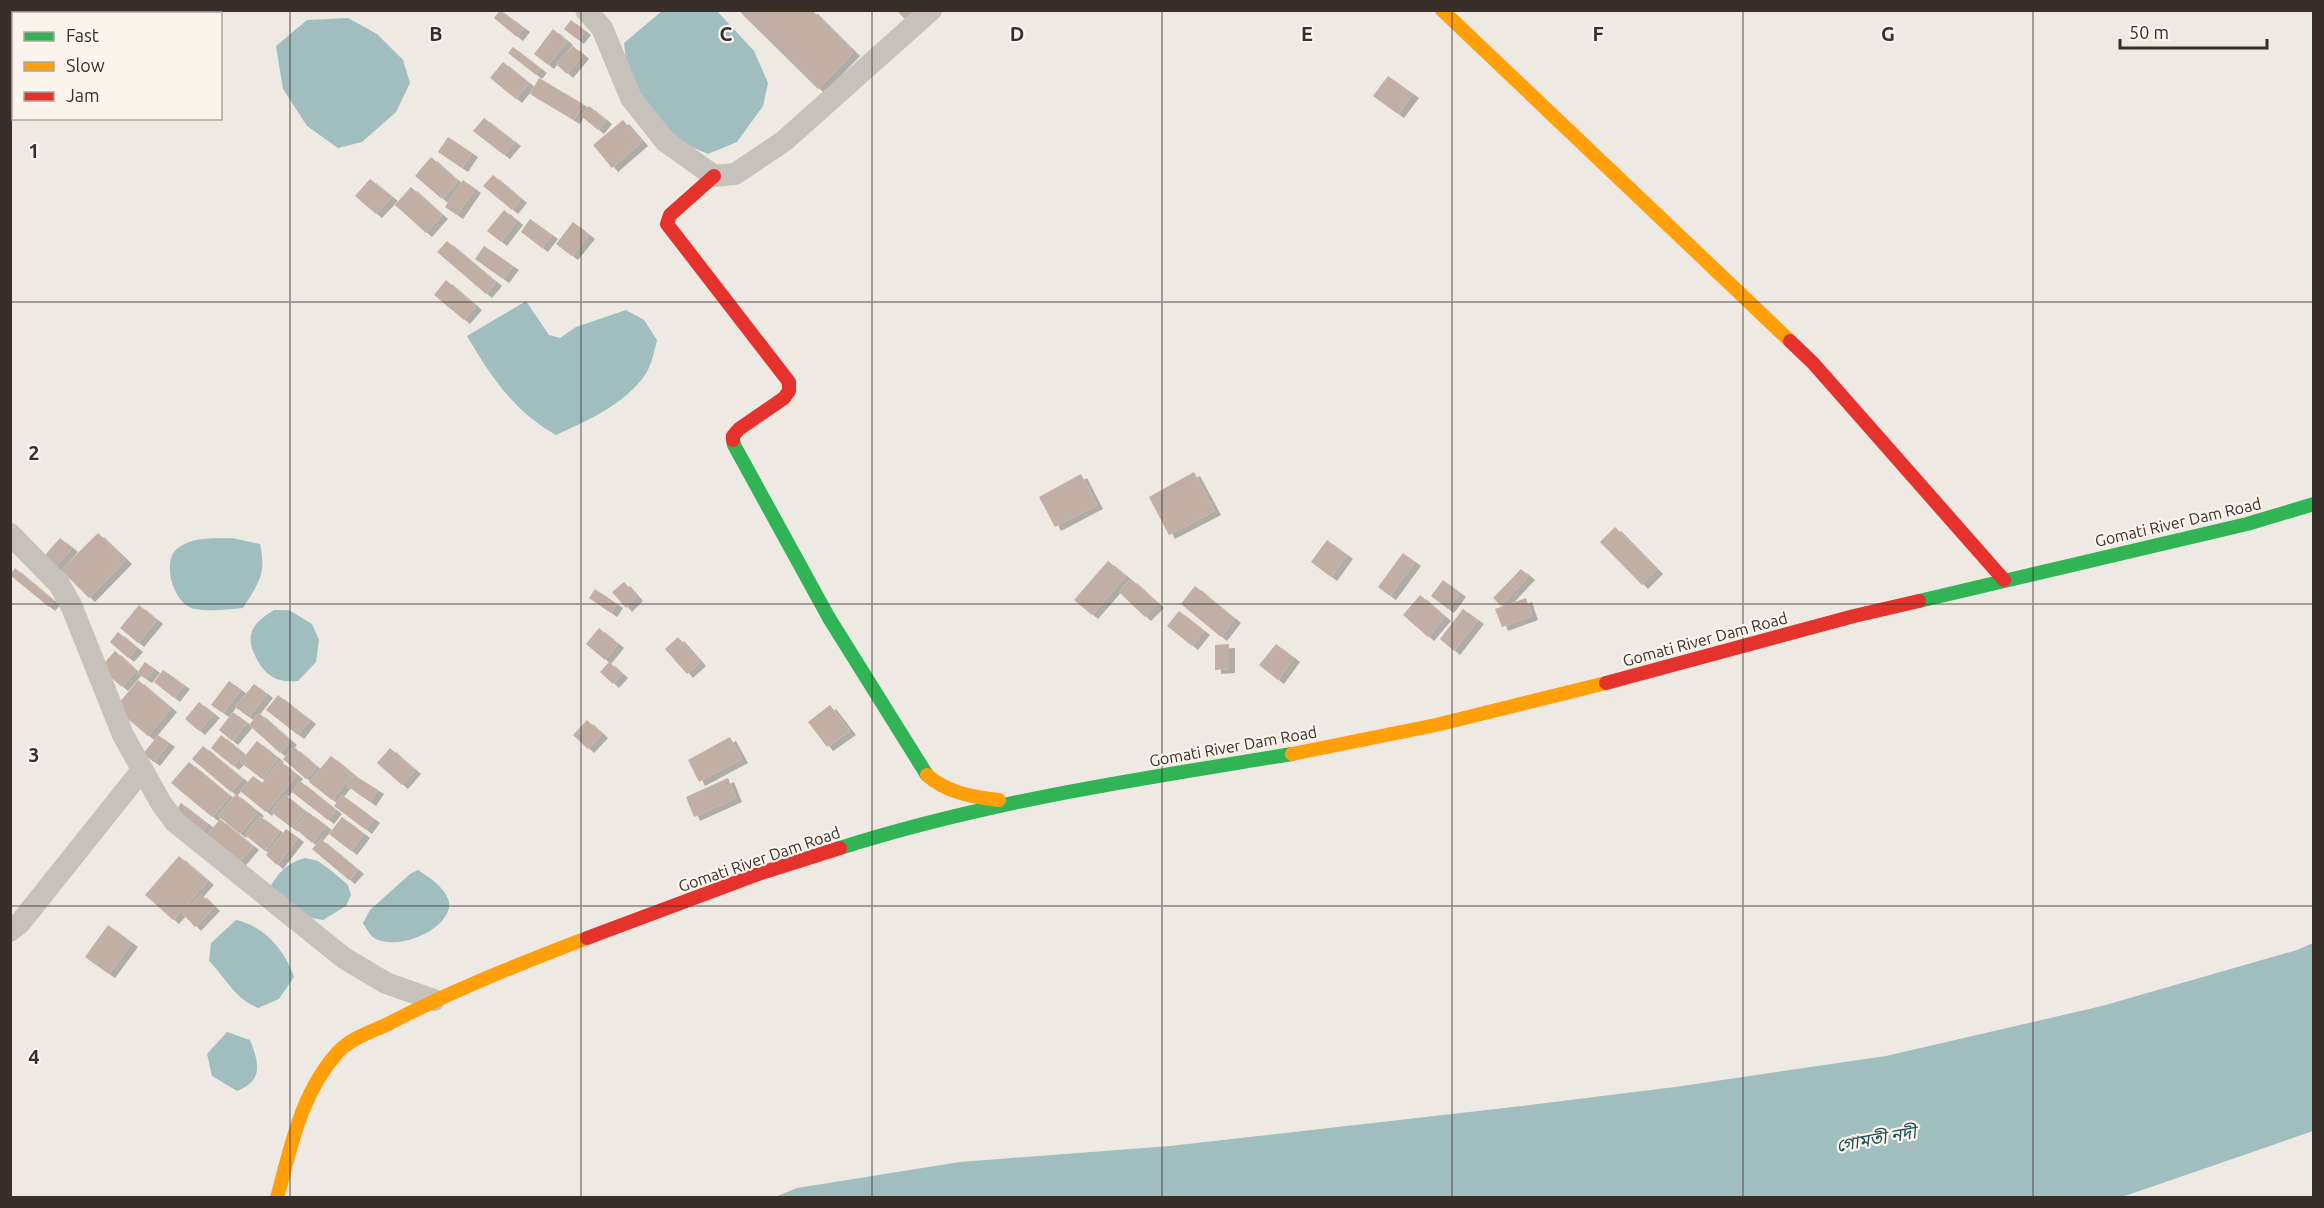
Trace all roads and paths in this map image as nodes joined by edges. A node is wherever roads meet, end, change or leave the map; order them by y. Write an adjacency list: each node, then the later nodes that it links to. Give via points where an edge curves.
1 (586, 10): 4 (street, via 602,28 631,98 665,141)
2 (931, 10): 4 (street, via 784,141 735,174)
3 (1442, 10): 7 (main road, via 1813,363)
4 (714, 176): 9 (main road, via 670,215 667,224 789,382 784,398 740,429 733,436 734,445 829,618 928,776 945,789 966,797)
5 (2313, 504): 7 (main road, Gomati River Dam Road, via 2247,524)
6 (10, 534): 8 (street, via 58,584 70,605 123,735)
7 (2004, 580): 9 (main road, Gomati River Dam Road, via 1436,725)
8 (142, 770): 10 (street); 11 (street, via 161,803 192,838 344,958 386,983)
9 (1015, 802): 11 (main road, Gomati River Dam Road, via 880,835 761,873)
10 (10, 931)
11 (434, 1000): 12 (main road, Gomati River Dam Road, via 353,1041 325,1069 298,1119)
12 (277, 1197)

